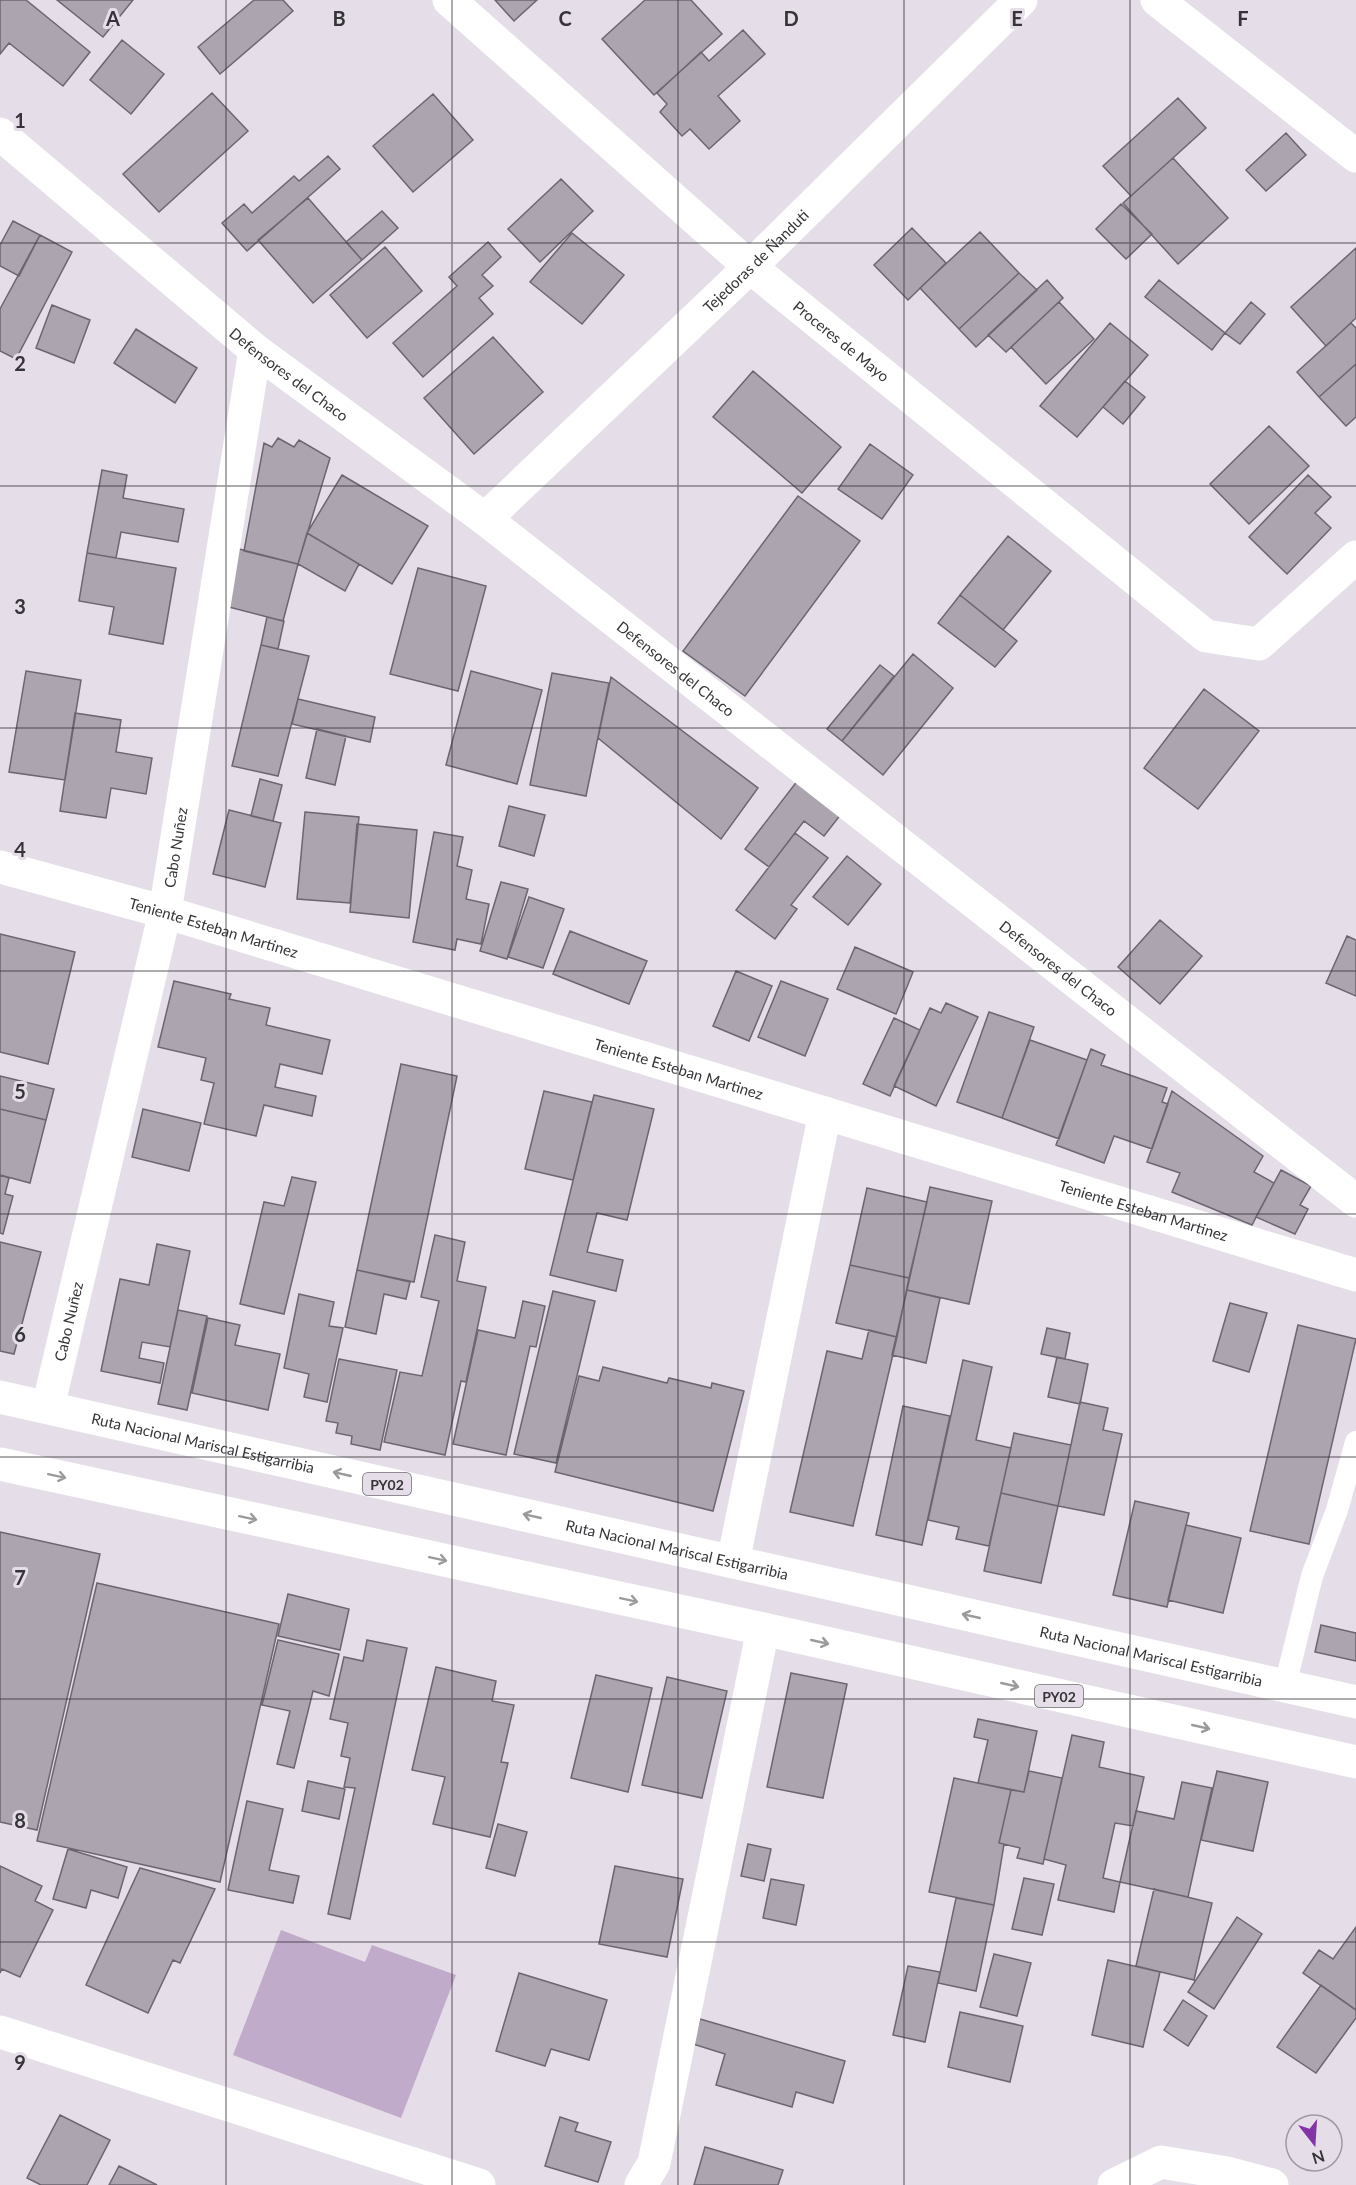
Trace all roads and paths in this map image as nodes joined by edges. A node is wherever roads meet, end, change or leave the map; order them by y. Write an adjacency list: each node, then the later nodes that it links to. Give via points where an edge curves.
1 (449, 0): 6 (main road, Proceres de Mayo)
2 (1021, 0): 6 (main road, Tejedoras de Ñanduti)
3 (1156, 0): 5 (main road)
4 (0, 134): 7 (main road, Defensores del Chaco)
5 (1356, 156)
6 (750, 267): 8 (main road, Tejedoras de Ñanduti); 9 (main road, Proceres de Mayo, via 1206,636 1258,644)
7 (255, 350): 8 (main road, Defensores del Chaco); 11 (main road, Cabo Nuñez)
8 (486, 519): 13 (main road, Defensores del Chaco)
9 (1356, 557)
10 (0, 867): 11 (main road, Teniente Esteban Martinez)
11 (165, 912): 12 (main road, Teniente Esteban Martinez); 16 (main road, Cabo Nuñez)
12 (825, 1113): 14 (main road, Teniente Esteban Martinez); 19 (main road)
13 (1356, 1201)
14 (1356, 1275)
15 (0, 1397): 16 (main road, Ruta Nacional Mariscal Estigarribia / PY02)
16 (48, 1407): 19 (main road, Ruta Nacional Mariscal Estigarribia / PY02, one-way to 16)
17 (1356, 1442): 21 (lane, via 1337,1510 1312,1576)
18 (0, 1464): 20 (main road, PY02, one-way to 20)
19 (733, 1562): 21 (main road, Ruta Nacional Mariscal Estigarribia / PY02, one-way to 19)
20 (763, 1629): 23 (main road, PY02, one-way to 23); 26 (main road, via 654,2163)
21 (1286, 1686): 22 (main road, Ruta Nacional Mariscal Estigarribia / PY02)
22 (1356, 1702)
23 (1356, 1762)
24 (0, 2032): 25 (main road)
25 (479, 2185)
26 (641, 2185)
27 (1114, 2185): 28 (main road, via 1161,2162)
28 (1272, 2185)

